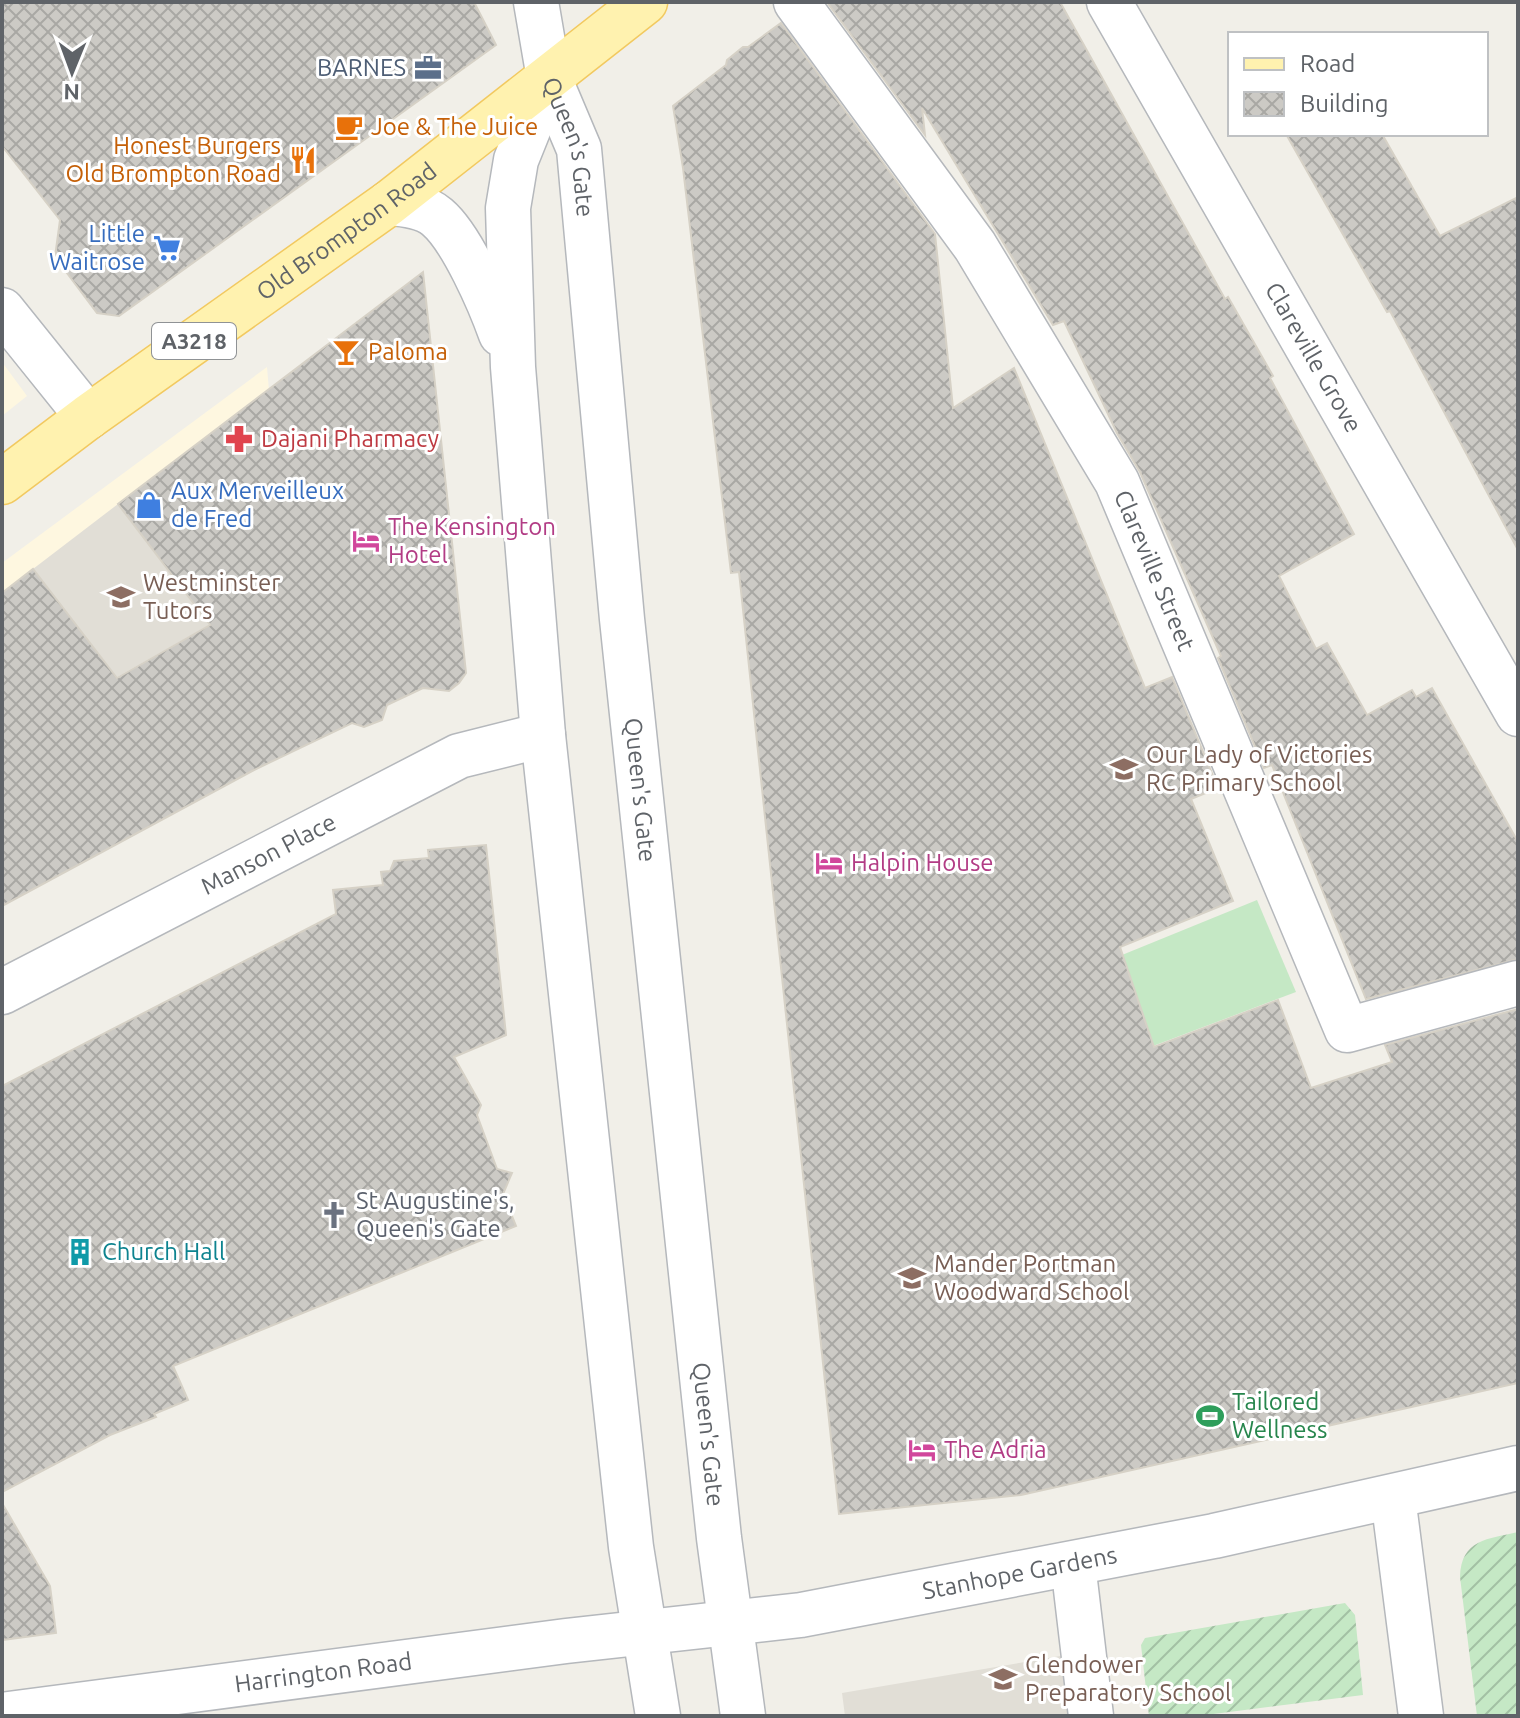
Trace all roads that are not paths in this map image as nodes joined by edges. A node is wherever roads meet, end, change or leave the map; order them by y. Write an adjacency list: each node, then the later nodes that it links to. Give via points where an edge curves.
1 (536, 2): 5 (street)
2 (645, 2): 5 (main road, Old Brompton Road / A3218)
3 (796, 2): 13 (street, Clareville Street, via 975,246 1117,482 1347,1030)
4 (1109, 2): 11 (street, Clareville Grove)
5 (549, 78): 6 (main road, Old Brompton Road / A3218); 8 (street, Queen's Gate, via 516,160 508,208); 18 (street, Queen's Gate, via 579,149 622,619)
6 (389, 203): 8 (street, via 414,205 436,216 450,232 487,295); 9 (main road, Old Brompton Road / A3218)
7 (2, 310): 9 (street)
8 (513, 367): 12 (street, Queen's Gate)
9 (88, 417): 10 (main road, Old Brompton Road / A3218)
10 (2, 482)
11 (1518, 714)
12 (543, 735): 14 (street, Manson Place, via 459,756); 19 (street, Queen's Gate, via 631,1547)
13 (1518, 983)
14 (2, 992)
15 (1518, 1468): 16 (street, Stanhope Gardens)
16 (1393, 1497): 17 (street, Stanhope Gardens); 24 (street)
17 (1073, 1564): 18 (street, Stanhope Gardens, via 801,1615); 23 (street)
18 (730, 1623): 19 (street, Stanhope Gardens); 22 (street, Queen's Gate)
19 (645, 1632): 20 (street, Harrington Road); 21 (street, Queen's Gate)
20 (2, 1715)
21 (658, 1716)
22 (743, 1716)
23 (1091, 1716)
24 (1421, 1716)

